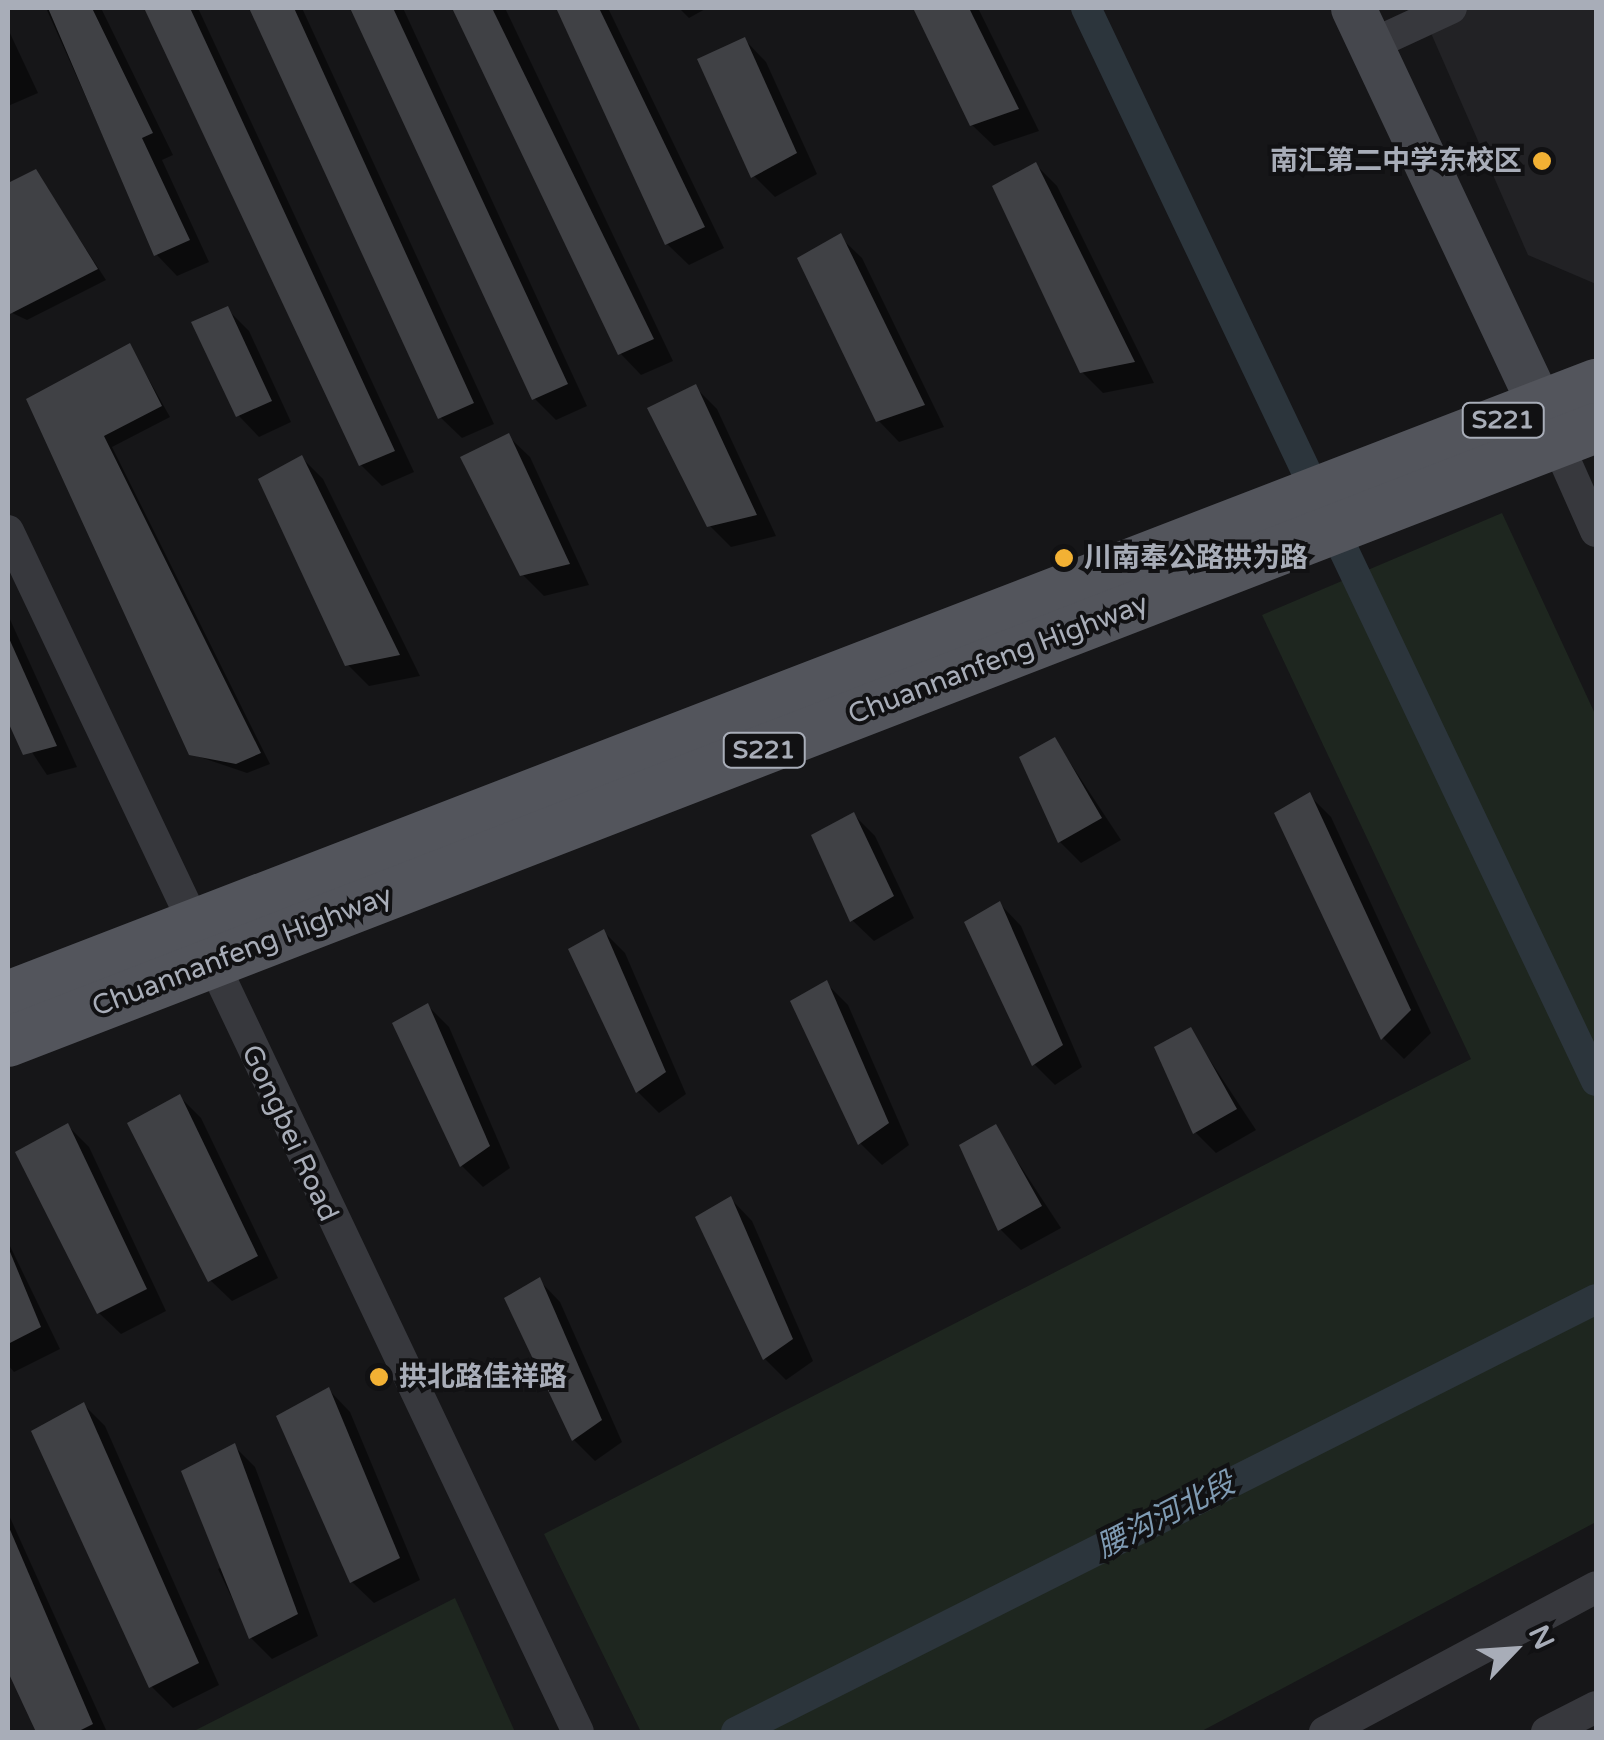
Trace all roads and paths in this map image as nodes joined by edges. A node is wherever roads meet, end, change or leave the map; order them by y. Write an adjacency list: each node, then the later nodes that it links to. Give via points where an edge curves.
1 (1451, 8): 2 (street)
2 (1362, 26): 4 (main road)
3 (1596, 384): 4 (main road, Chuannanfeng Highway / S221)
4 (1564, 426): 6 (street); 7 (main road, Chuannanfeng Highway / S221, via 1418,475)
5 (8, 530): 7 (street, Gongbei Road)
6 (1596, 530)
7 (204, 944): 8 (main road, Chuannanfeng Highway / S221); 9 (main road, Chuannanfeng Highway / S221); 12 (street, Gongbei Road)
8 (8, 996)
9 (8, 1042)
10 (1596, 1587): 13 (street)
11 (1596, 1707): 14 (street)
12 (578, 1732)
13 (1325, 1732)
14 (1546, 1732)

